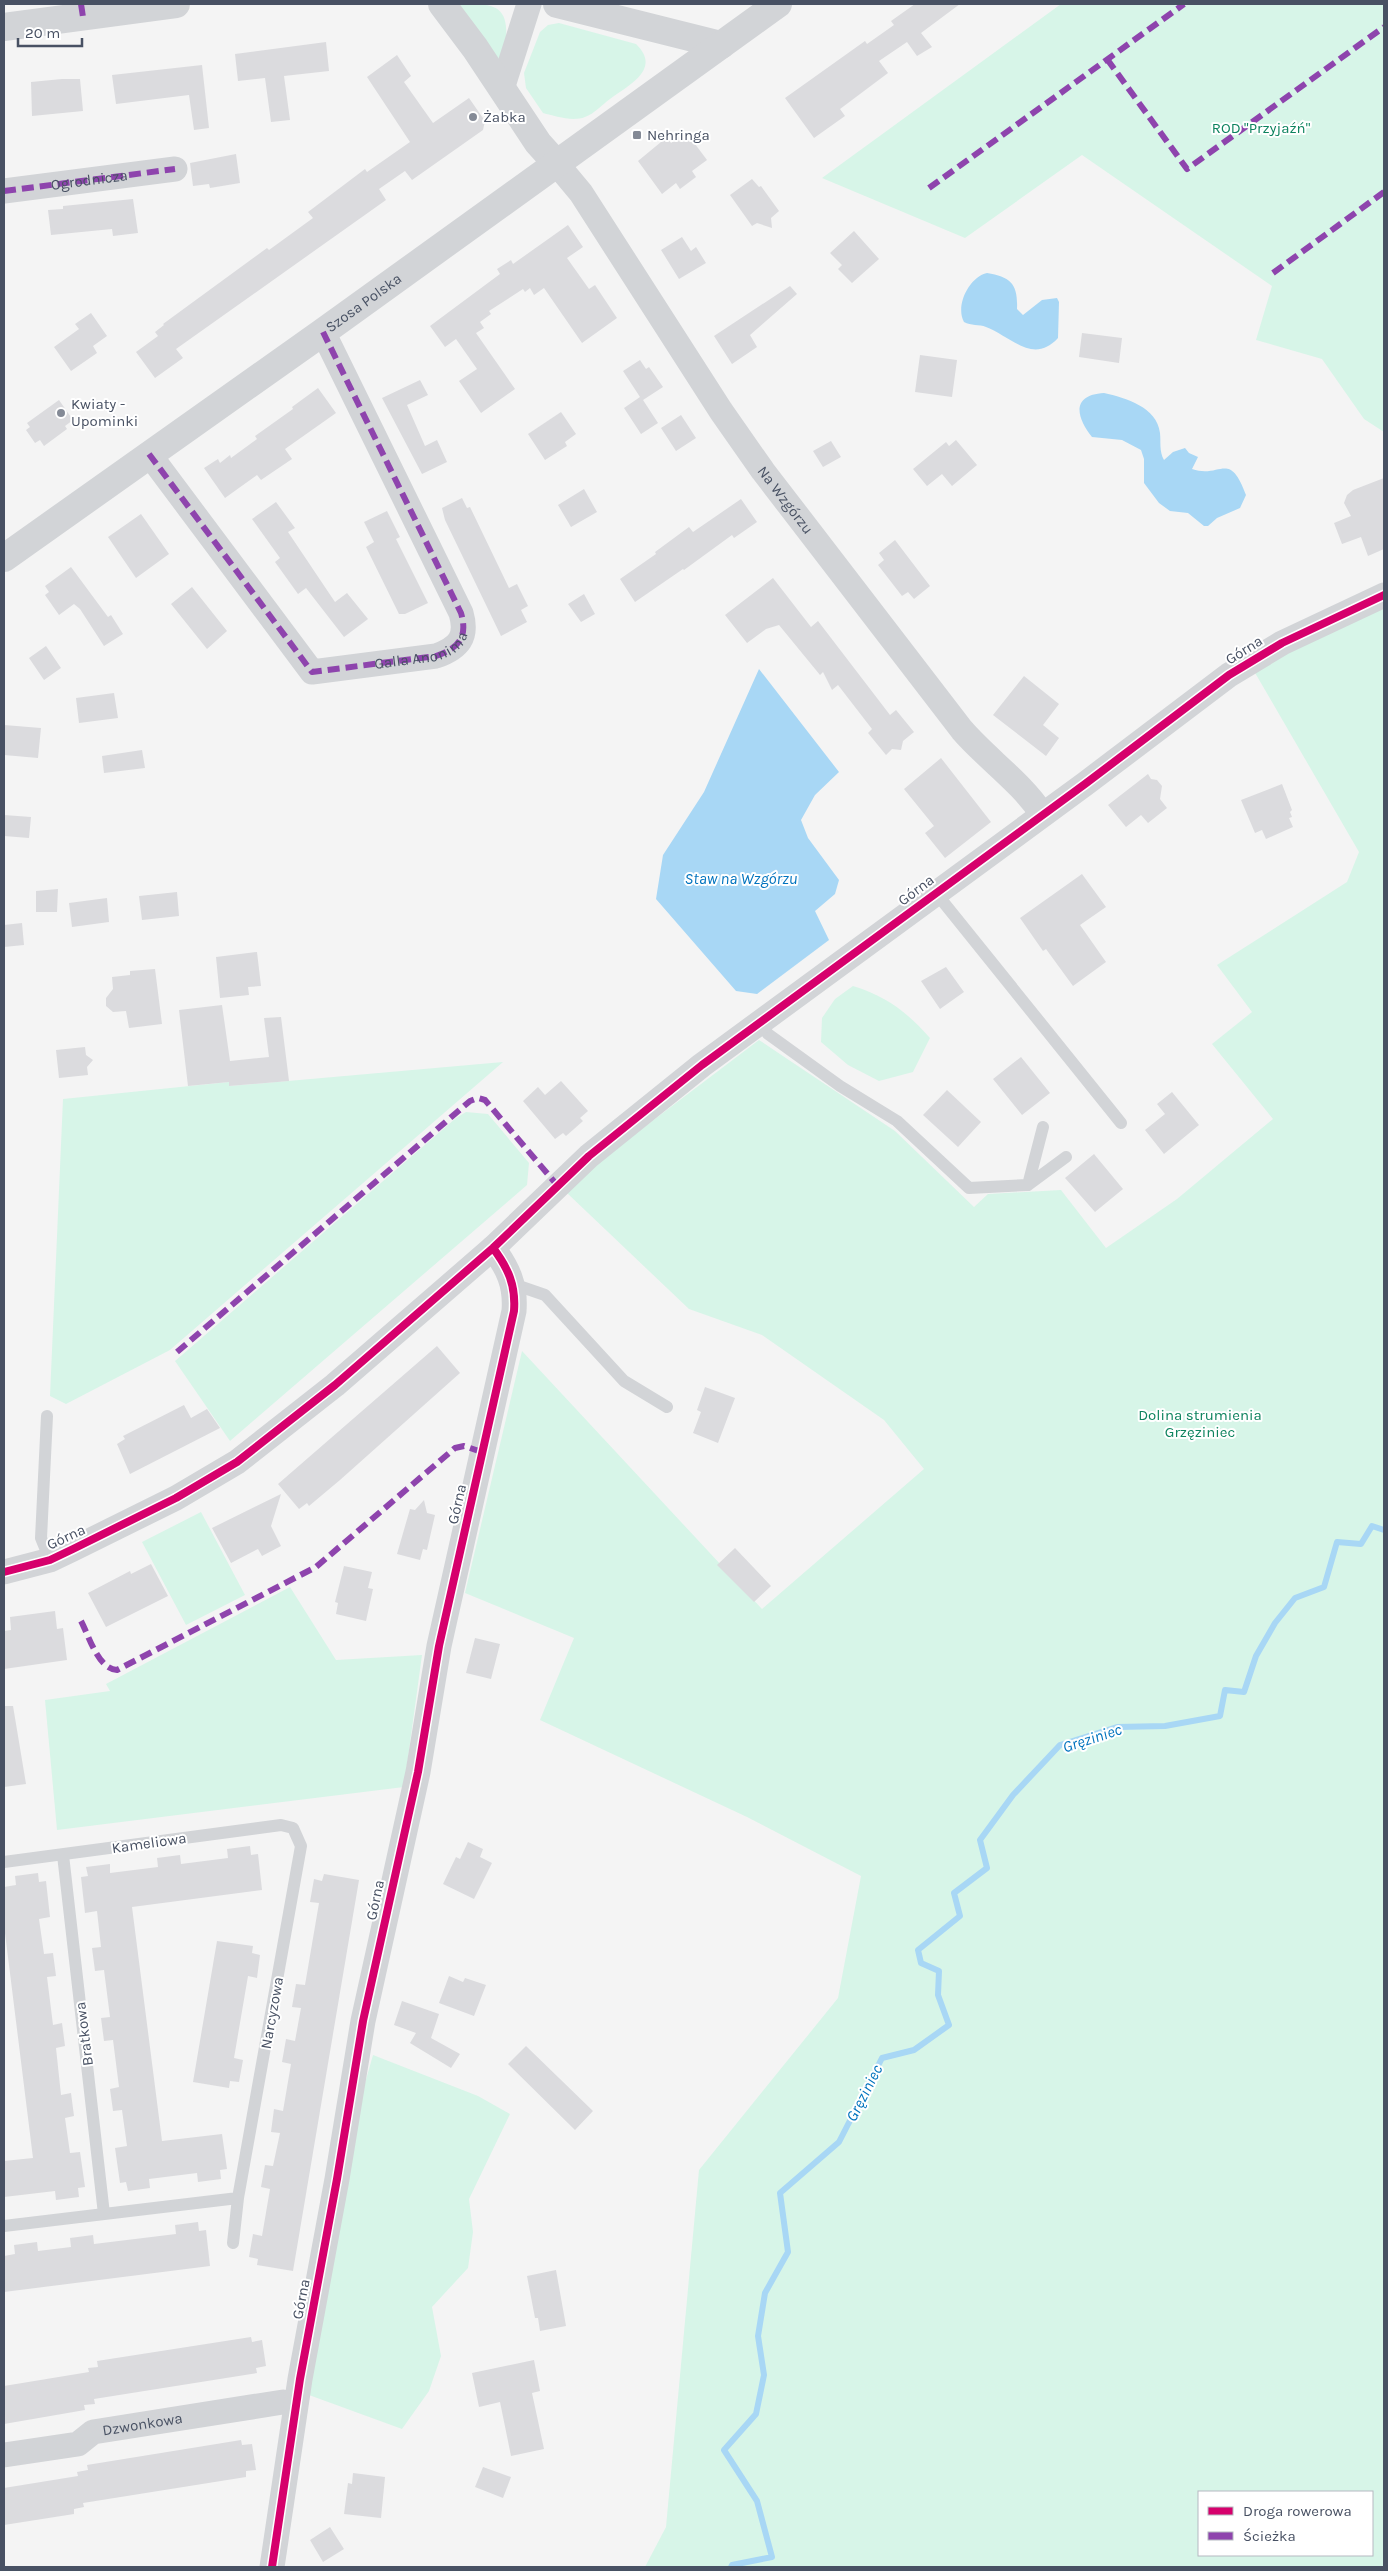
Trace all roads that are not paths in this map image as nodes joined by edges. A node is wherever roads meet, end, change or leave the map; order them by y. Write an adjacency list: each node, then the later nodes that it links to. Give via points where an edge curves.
1 (176, 4): 6 (street)
2 (529, 4): 9 (street)
3 (556, 4): 8 (street)
4 (778, 4): 8 (street, Szosa Polska)
5 (449, 9): 9 (street)
6 (82, 10): 7 (street)
7 (4, 27)
8 (722, 45): 10 (street, Szosa Polska)
9 (502, 90): 10 (street, via 538,143)
10 (556, 163): 13 (street, Szosa Polska); 17 (street, Na Wzgórzu, via 580,193 763,471 962,730)
11 (175, 169): 12 (street, Ogrodnicza)
12 (4, 191)
13 (323, 332): 14 (street, Szosa Polska); 14 (street, Galla Anonima, via 461,613 464,634 458,644 447,652 312,672)
14 (149, 454): 15 (street, Szosa Polska)
15 (4, 558)
16 (1384, 595): 17 (street, Górna, via 1255,658)
17 (1042, 814): 18 (street, Górna)
18 (936, 893): 19 (street, Górna); 20 (lane)
19 (760, 1023): 23 (lane, via 768,1034 840,1086 896,1121 969,1188); 24 (street, Górna, via 622,1128)
20 (1121, 1123)
21 (1043, 1127): 23 (lane)
22 (1066, 1157): 23 (lane)
23 (1028, 1185)
24 (493, 1248): 25 (street, Górna); 28 (street, Górna, via 316,1402 238,1462 176,1498)
25 (513, 1284): 26 (lane, via 546,1296 624,1381); 39 (street, Górna, via 514,1311 439,1646 418,1772 363,2021 300,2379)
26 (667, 1407)
27 (47, 1416): 28 (lane, via 41,1538)
28 (50, 1560): 29 (street, Górna)
29 (4, 1572)
30 (293, 1828): 31 (lane, Kameliowa, via 281,1825); 33 (lane, Narcyzowa, via 301,1846)
31 (63, 1855): 32 (lane, Kameliowa); 34 (lane, Bratkowa)
32 (4, 1862)
33 (238, 2198): 34 (lane); 36 (lane, Narcyzowa)
34 (104, 2214): 35 (lane)
35 (4, 2226)
36 (233, 2243)
37 (283, 2402): 38 (street, Dzwonkowa, via 93,2432 78,2444)
38 (4, 2455)
39 (272, 2567)

